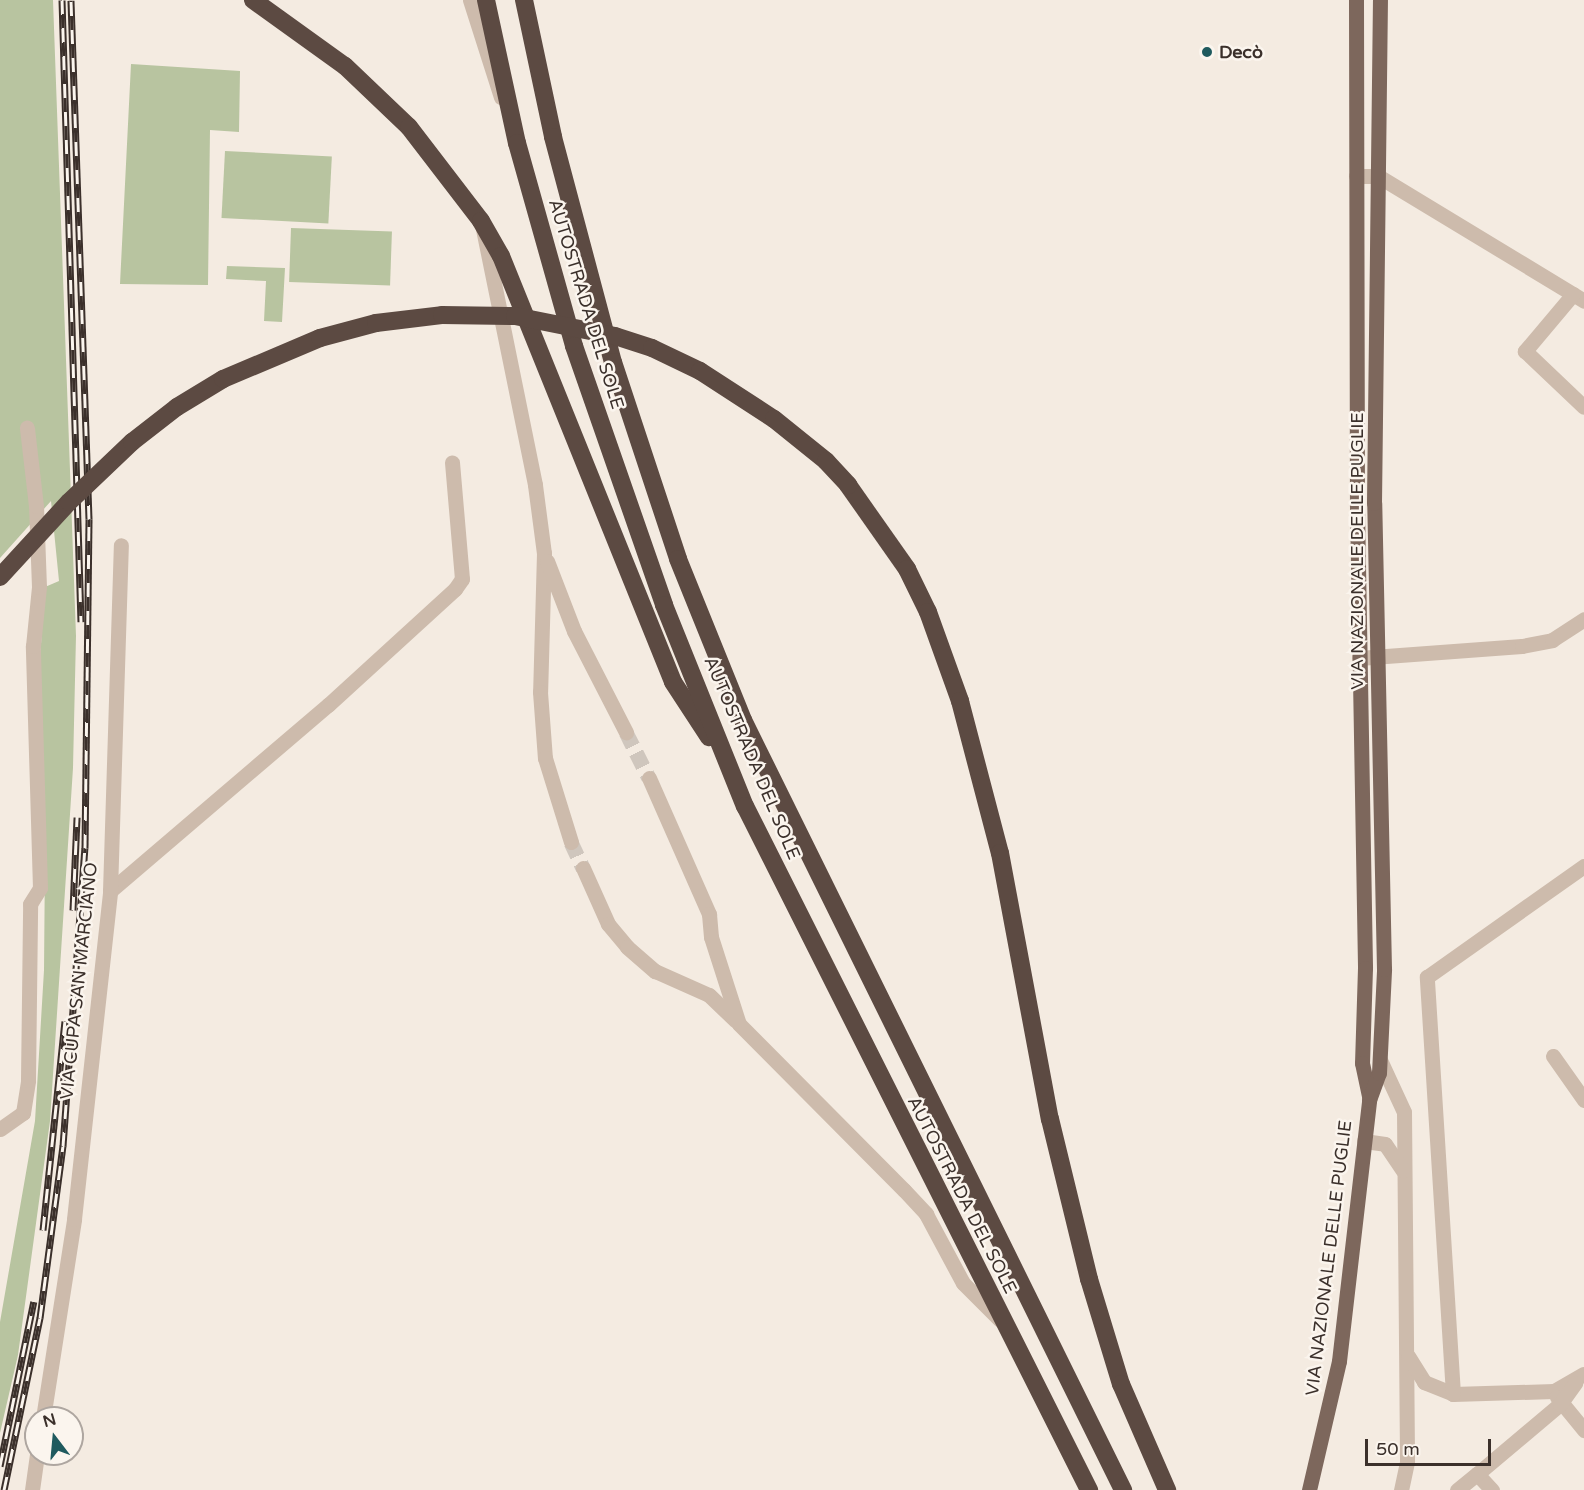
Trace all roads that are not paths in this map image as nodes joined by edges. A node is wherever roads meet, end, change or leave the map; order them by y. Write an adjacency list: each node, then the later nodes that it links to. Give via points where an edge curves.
1 (253, 0): 10 (highway, via 345,66 410,127)
2 (470, 0): 7 (street)
3 (486, 0): 7 (highway, AUTOSTRADA DEL SOLE)
4 (524, 0): 47 (highway, AUTOSTRADA DEL SOLE, via 553,137 613,362 678,559 730,687)
5 (1356, 0): 8 (main road, VIA NAZIONALE DELLE PUGLIE)
6 (1380, 0): 9 (main road, VIA NAZIONALE DELLE PUGLIE)
7 (517, 143): 22 (highway, AUTOSTRADA DEL SOLE, via 574,346 664,605)
8 (1356, 176): 9 (street); 20 (main road, VIA NAZIONALE DELLE PUGLIE)
9 (1378, 176): 11 (street); 19 (main road, VIA NAZIONALE DELLE PUGLIE)
10 (481, 221): 16 (street, via 535,484); 22 (highway, via 501,256 673,682)
11 (1578, 297): 12 (street, via 1525,351)
12 (1584, 407)
13 (27, 428): 33 (street, via 39,575 33,646 40,888 30,904 28,1080 22,1113)
14 (452, 462): 27 (street, via 462,579 455,589 328,705)
15 (121, 545): 27 (street, VIA CUPA SAN MARCIANO)
16 (544, 553): 21 (street, via 574,631); 24 (street, via 540,692 545,758)
17 (0, 577): 48 (highway, bridge, via 69,502 132,442 177,407 223,379 320,338 376,323 442,315 514,316 615,336 700,370 774,419 826,461 848,485 912,580 928,612 960,701 1000,853 1050,1119 1089,1280 1121,1384)
18 (1584, 619): 19 (street, via 1552,640 1522,646)
19 (1377, 657): 20 (street); 30 (main road, VIA NAZIONALE DELLE PUGLIE, via 1384,969)
20 (1359, 658): 31 (main road, VIA NAZIONALE DELLE PUGLIE, via 1365,968 1362,1063)
21 (626, 732)
22 (731, 771): 36 (highway, AUTOSTRADA DEL SOLE, via 876,1072)
23 (649, 778): 28 (street, via 709,914 711,937)
24 (571, 842)
25 (1584, 866): 39 (street, via 1428,977)
26 (583, 868): 28 (street, via 608,924 627,947 655,971 709,995)
27 (110, 891): 41 (street, VIA CUPA SAN MARCIANO, via 74,1220)
28 (739, 1024): 36 (street, via 912,1198 926,1214 963,1283)
29 (1553, 1056): 32 (street)
30 (1380, 1060): 31 (main road, VIA NAZIONALE DELLE PUGLIE); 35 (street, via 1404,1112)
31 (1369, 1100): 34 (main road, VIA NAZIONALE DELLE PUGLIE)
32 (1584, 1100)
33 (0, 1129)
34 (1364, 1141): 35 (street, via 1385,1144); 49 (main road, VIA NAZIONALE DELLE PUGLIE, via 1339,1361)
35 (1403, 1171): 37 (street)
36 (1006, 1326): 46 (highway, AUTOSTRADA DEL SOLE)
37 (1407, 1354): 39 (street, via 1424,1382); 50 (street, via 1407,1462)
38 (1581, 1377): 40 (street)
39 (1453, 1394): 40 (street)
40 (1557, 1398): 42 (street); 44 (street)
41 (45, 1406)
42 (1584, 1430)
43 (35, 1466): 45 (street)
44 (1477, 1474): 51 (street); 52 (street)
45 (32, 1490)
46 (1089, 1490)
47 (1123, 1490)
48 (1167, 1490)
49 (1309, 1490)
50 (1401, 1490)
51 (1457, 1490)
52 (1492, 1490)

